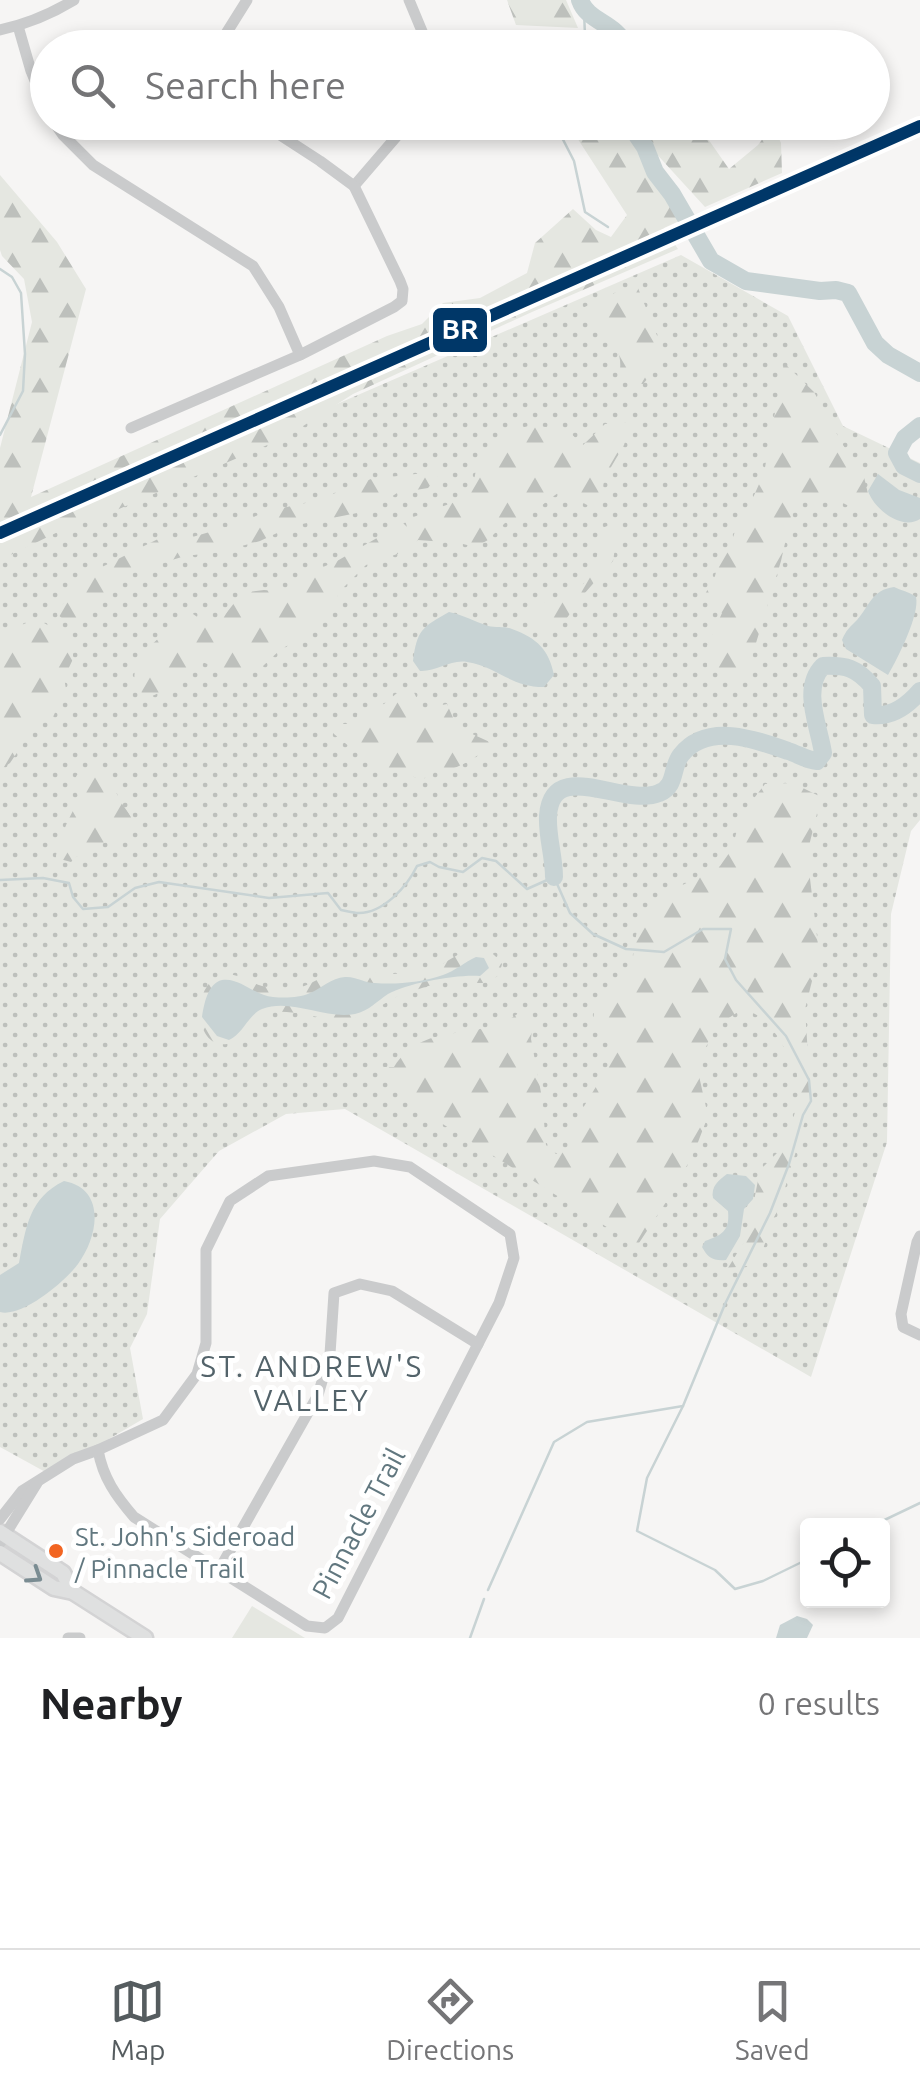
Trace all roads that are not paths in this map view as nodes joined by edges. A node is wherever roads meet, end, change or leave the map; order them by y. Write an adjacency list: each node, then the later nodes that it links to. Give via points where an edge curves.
1 (74, 0): 4 (street)
2 (248, 0): 6 (street)
3 (408, 0): 7 (street)
4 (18, 26): 5 (street); 8 (street)
5 (0, 30)
6 (229, 30)
7 (421, 30)
8 (30, 68)
9 (68, 140): 13 (street, via 92,165 253,266)
10 (288, 140): 12 (street)
11 (394, 140): 12 (street)
12 (354, 186): 13 (street, via 400,281 402,301)
13 (300, 355): 14 (street)
14 (132, 428)
15 (920, 1236): 16 (street, via 901,1314 903,1327)
16 (920, 1335)
17 (478, 1344): 18 (street, Pinnacle Trail, via 514,1258 510,1234 410,1167 374,1162 268,1176 230,1201 206,1250 206,1342 197,1374 163,1420); 23 (street, Pinnacle Trail, via 338,1618 325,1628 307,1626); 23 (street, via 392,1292 360,1284 334,1293 330,1354 318,1395)
18 (98, 1450): 19 (street, Pinnacle Trail); 23 (street, Pinnacle Trail, via 102,1471 134,1516)
19 (39, 1480): 20 (street, Pinnacle Trail); 21 (street)
20 (0, 1519)
21 (2, 1537): 24 (main road, via 64,1574)
22 (0, 1553): 24 (main road, one-way to 24, via 54,1588)
23 (219, 1570)
24 (73, 1592): 27 (main road)
25 (68, 1638): 26 (street)
26 (80, 1638)
27 (145, 1638)

